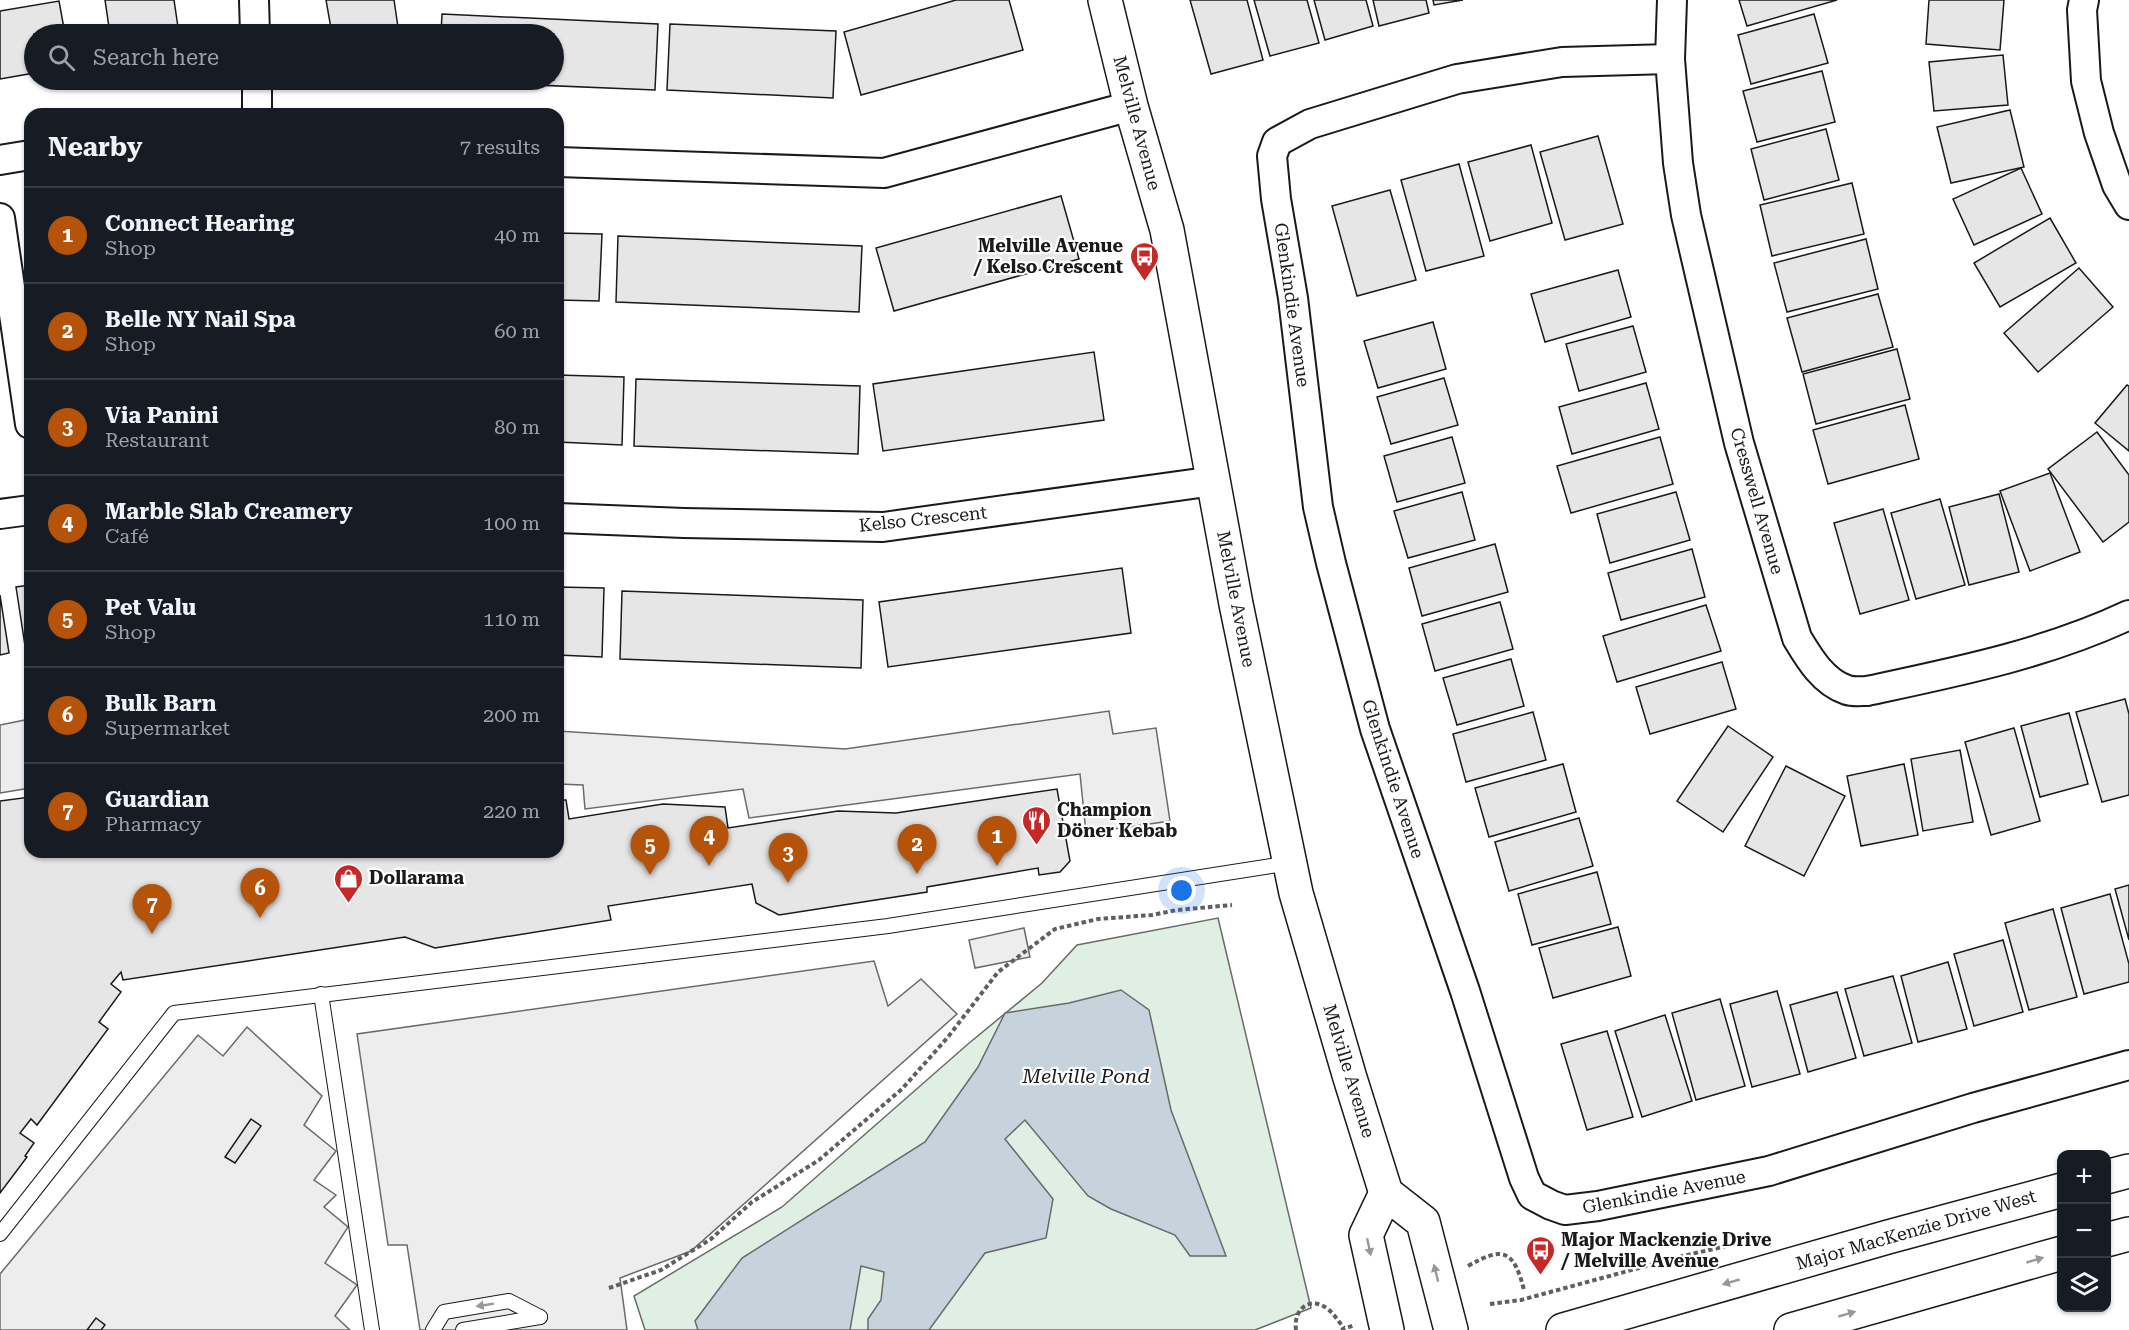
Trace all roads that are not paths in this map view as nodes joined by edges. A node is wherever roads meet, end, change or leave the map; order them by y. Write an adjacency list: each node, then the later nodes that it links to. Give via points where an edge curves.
1 (254, 0): 5 (street)
2 (1105, 0): 8 (street, Melville Avenue)
3 (1671, 0): 6 (street, Cresswell Avenue)
4 (2084, 0): 13 (street, via 2086,81 2099,133 2117,185)
5 (255, 24)
6 (1670, 59): 20 (street, Cresswell Avenue, via 1686,215 1739,443 1797,638 1811,662 1848,691 1867,691 1990,665); 23 (street, Glenkindie Avenue, via 1562,62 1457,79 1310,124 1277,142 1272,156 1318,507 1331,563 1375,729 1524,1178 1532,1195 1558,1208 1598,1206 1769,1171)
7 (257, 90): 9 (street)
8 (1131, 106): 12 (street, via 884,173); 16 (street, Melville Avenue, via 1167,230)
9 (257, 108)
10 (24, 156): 11 (street)
11 (0, 160)
12 (564, 162)
13 (2129, 206)
14 (0, 219): 15 (street)
15 (24, 383)
16 (1214, 481): 19 (street, Kelso Crescent, via 883,527); 21 (street, Melville Avenue, via 1257,713)
17 (24, 511): 18 (street)
18 (0, 514)
19 (564, 518)
20 (2129, 615)
21 (1290, 863): 22 (lane, via 888,926); 27 (street, Melville Avenue)
22 (321, 994): 29 (lane, via 174,1013); 32 (lane)
23 (2129, 1065)
24 (2129, 1171): 25 (street)
25 (2111, 1176)
26 (2057, 1191): 37 (street, Major MacKenzie Drive West, one-way to 37)
27 (1386, 1193): 35 (street, one-way to 35, via 1366,1235); 36 (street, one-way to 27, via 1423,1222)
28 (2129, 1233): 30 (street)
29 (0, 1234)
30 (2111, 1238)
31 (2057, 1254): 38 (street, one-way to 31)
32 (372, 1330)
33 (433, 1330): 34 (lane, one-way to 33, via 540,1317 509,1301 444,1312)
34 (463, 1330)
35 (1387, 1330)
36 (1451, 1330)
37 (1563, 1330)
38 (1791, 1330)

